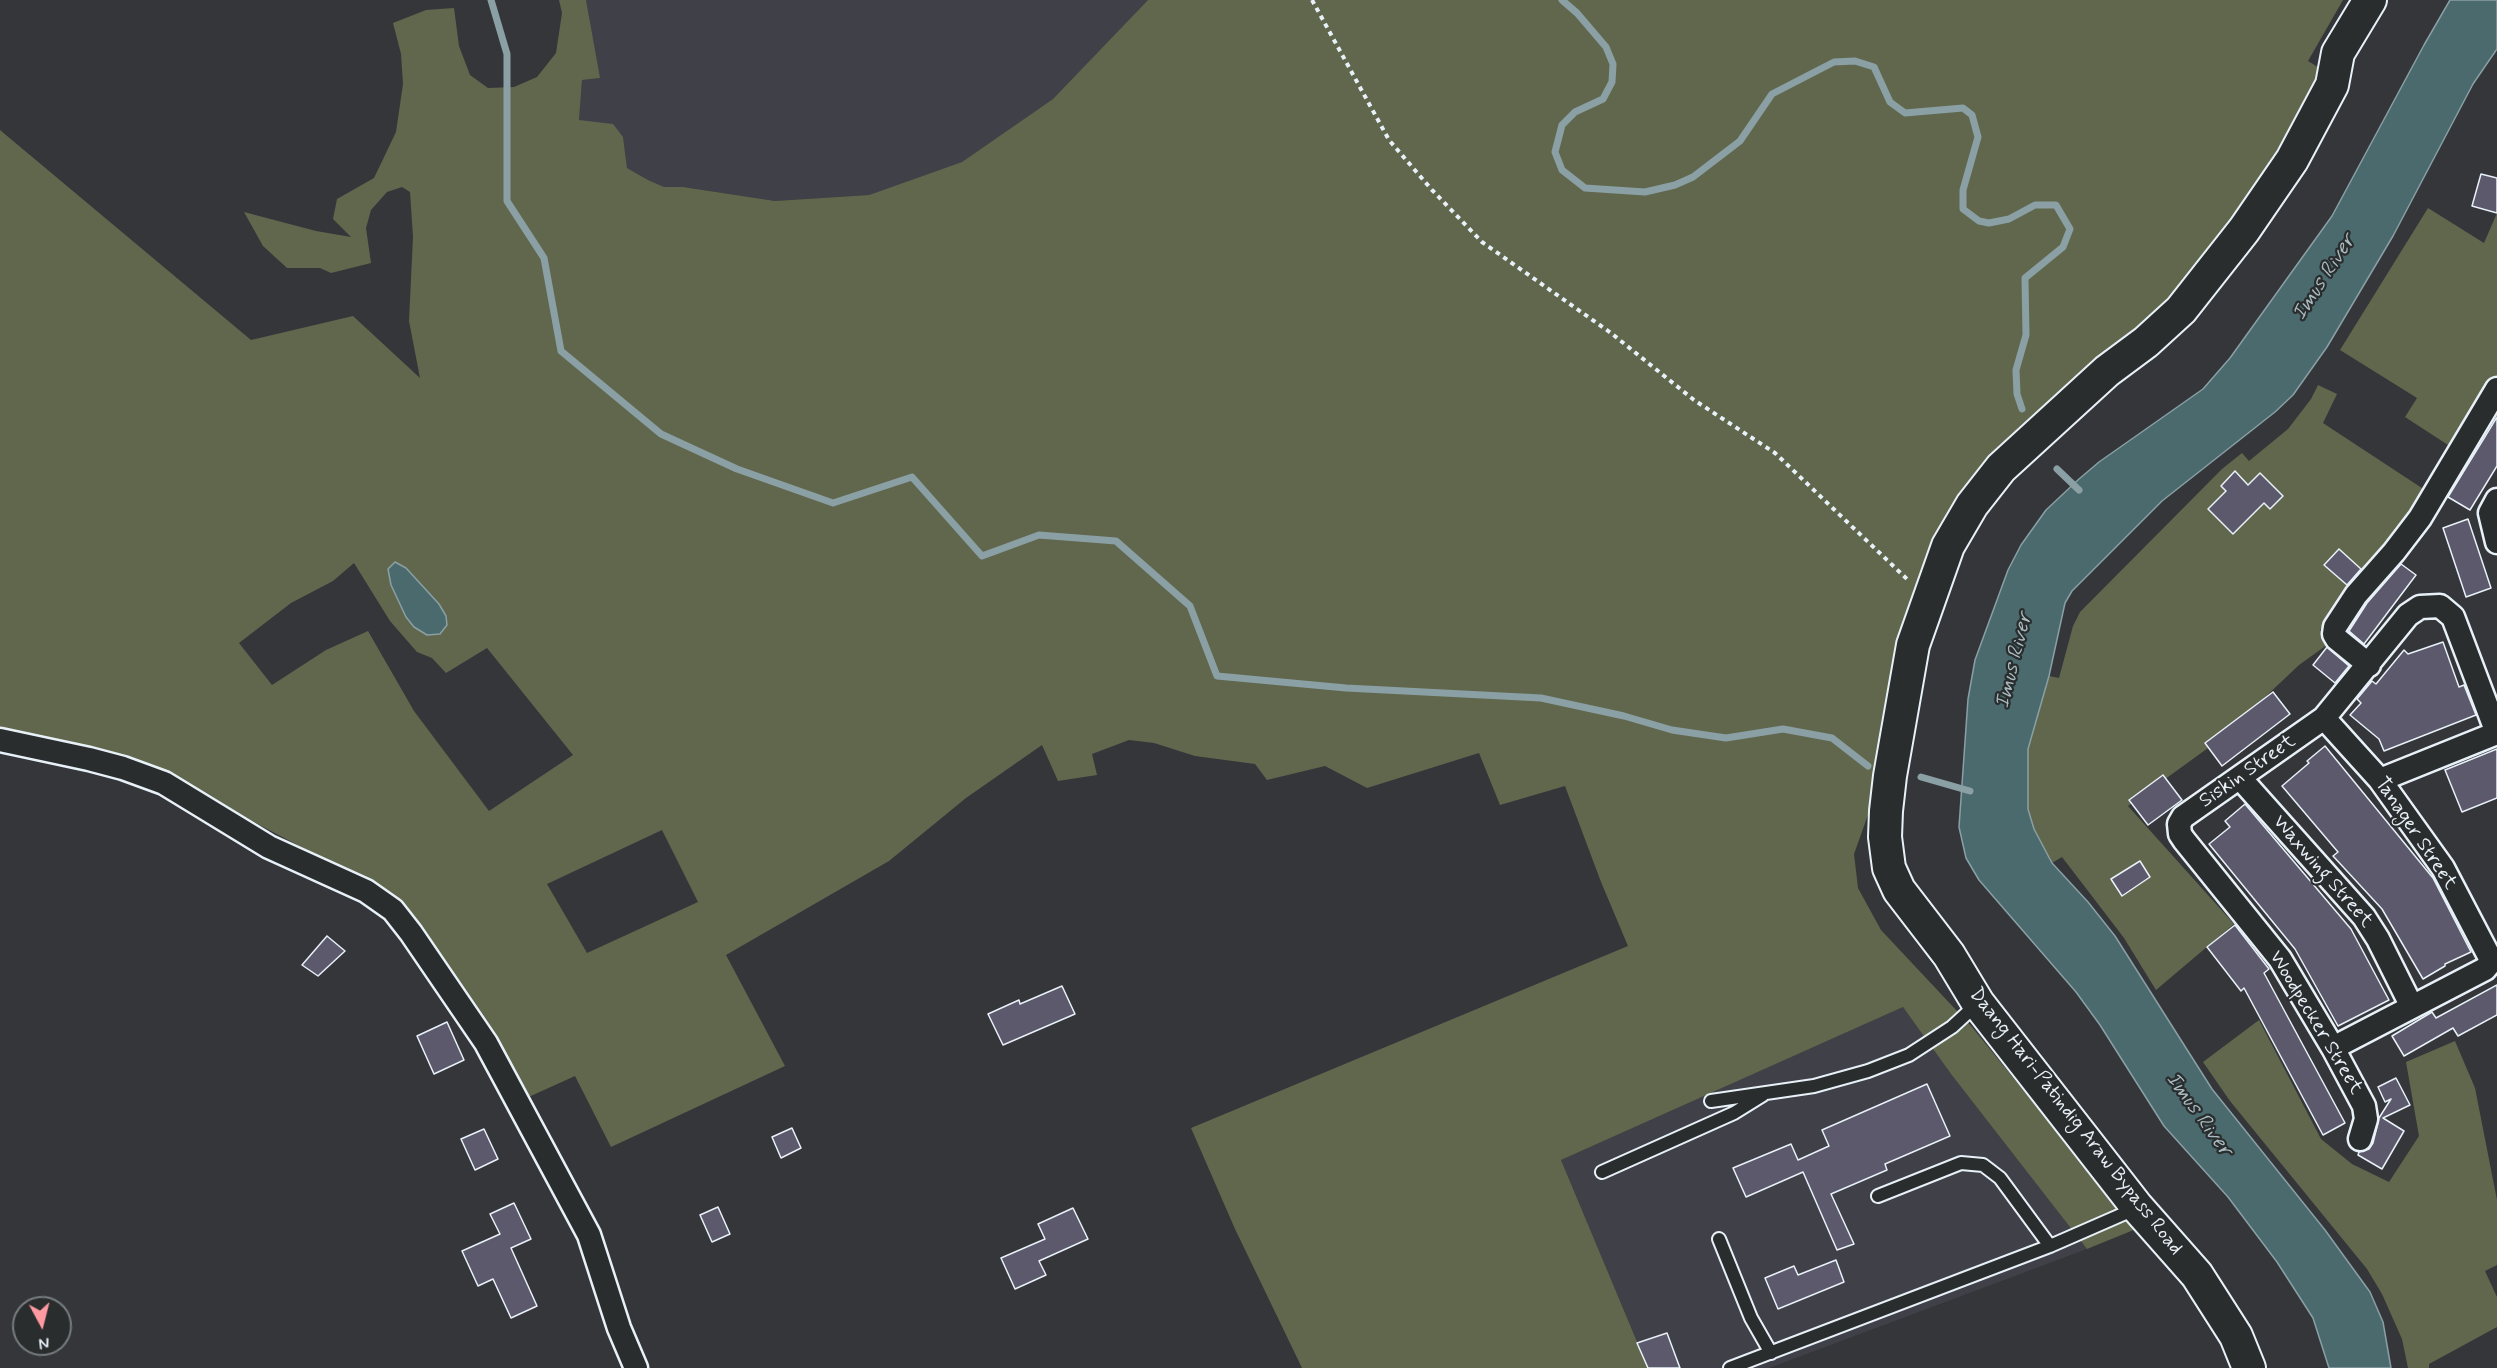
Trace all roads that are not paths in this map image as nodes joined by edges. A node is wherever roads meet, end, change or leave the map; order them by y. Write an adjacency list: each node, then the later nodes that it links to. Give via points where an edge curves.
1 (2370, 0): 12 (main road, Daang Hari-Patindig Araw Bypass Road, via 2338,53 2332,85 2292,160 2244,230 2181,309 2001,468 1972,505 1948,546 1911,656 1890,776 1885,837 1889,868 1899,891 1949,955)
2 (2497, 389): 5 (street, via 2420,518 2356,596 2333,631 2337,639)
3 (2497, 500): 4 (street, via 2490,513)
4 (2497, 542)
5 (2369, 665): 6 (street, Siskin Street); 7 (street, Siskin Street, via 2408,615 2420,607 2440,606 2453,617)
6 (2324, 718): 9 (street, Siskin Street); 10 (street, Tanager Street)
7 (2497, 733): 10 (street)
8 (0, 740): 24 (street, via 112,765 164,783 269,847 357,886 393,910 486,1043 589,1235)
9 (2240, 778): 11 (street, Siskin Street, via 2183,817); 13 (street, Waxwing Street, via 2364,917)
10 (2380, 780): 13 (street, Tanager Street, via 2443,868 2490,963)
11 (2179, 829): 14 (street, Woodpecker Street, via 2280,959)
12 (1978, 1003): 15 (lane, via 1952,1027 1909,1054 1868,1071 1814,1086); 20 (main road, Daang Hari-Patindig Araw Bypass Road)
13 (2411, 1005): 14 (street, Tanager Street)
14 (2333, 1048): 17 (street, Woodpecker Street, via 2364,1106 2366,1119)
15 (1767, 1092): 16 (lane); 18 (lane, via 1734,1113)
16 (1710, 1101)
17 (2360, 1139)
18 (1602, 1172)
19 (1878, 1196): 22 (lane, via 1961,1163 1983,1165 2000,1178)
20 (2137, 1207): 22 (lane); 26 (main road, Daang Hari-Patindig Araw Bypass Road, via 2197,1275 2236,1336)
21 (1719, 1239): 23 (lane, via 1751,1318)
22 (2050, 1246): 23 (lane)
23 (1771, 1353): 25 (lane)
24 (636, 1368)
25 (1730, 1368)
26 (2249, 1368)

